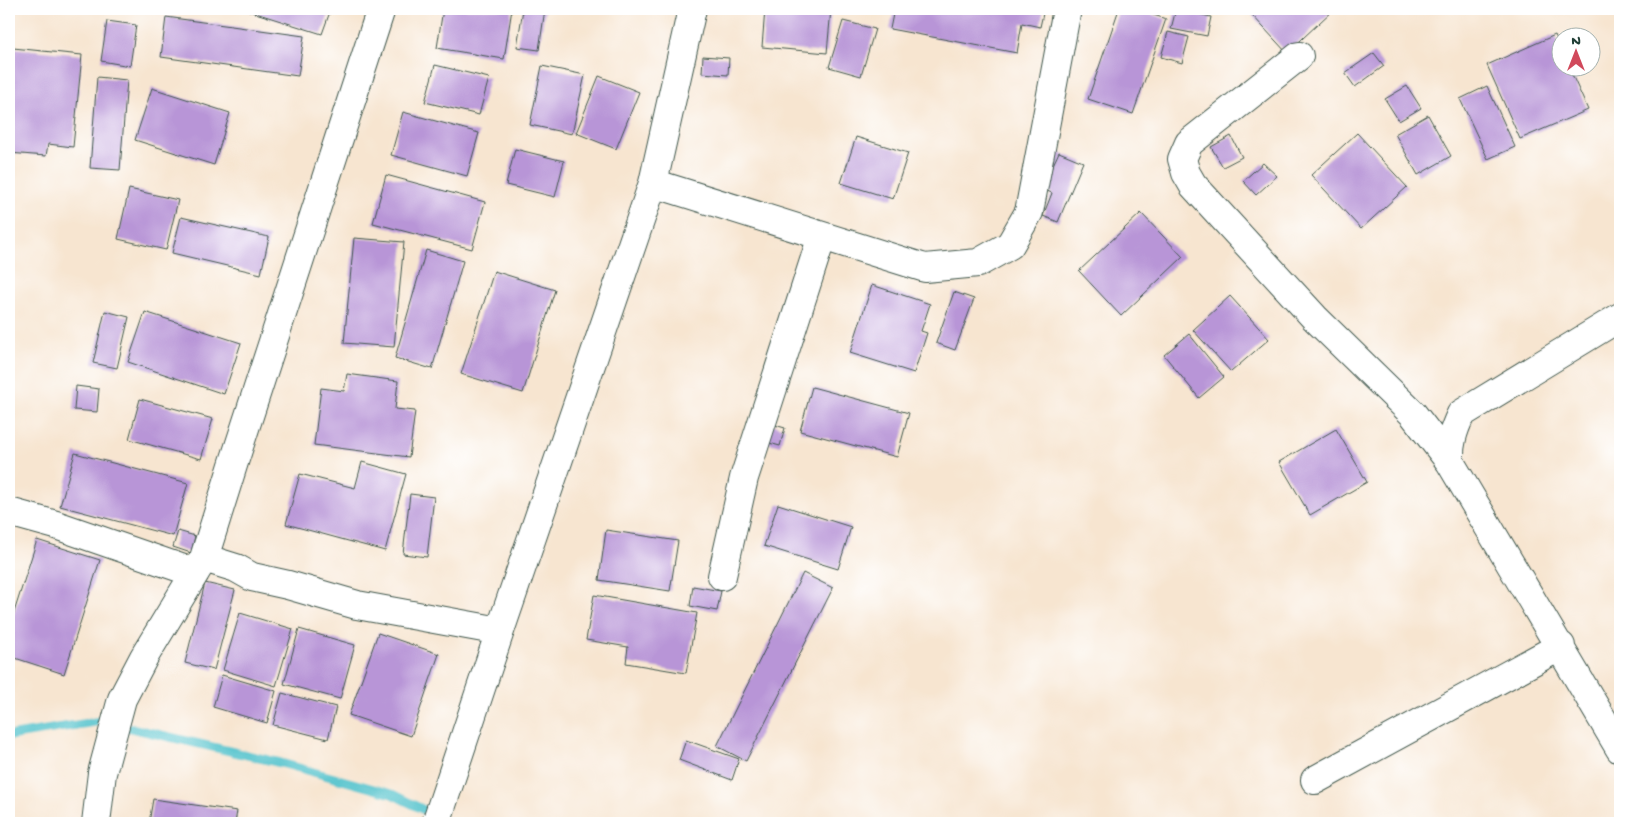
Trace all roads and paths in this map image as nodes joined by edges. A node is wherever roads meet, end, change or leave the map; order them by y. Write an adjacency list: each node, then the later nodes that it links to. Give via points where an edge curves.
1 (381, 9): 12 (street)
2 (692, 9): 5 (street)
3 (1067, 9): 6 (street, via 1029,212 1010,245 978,262 925,268)
4 (1298, 56): 8 (street, via 1189,143 1182,159 1186,173 1193,185 1316,318)
5 (652, 183): 6 (street); 14 (street)
6 (822, 236): 13 (street, via 744,478)
7 (1620, 317): 9 (street)
8 (1413, 414): 9 (street); 10 (street)
9 (1461, 414): 10 (street, via 1449,449)
10 (1450, 462): 15 (street)
11 (9, 512): 12 (street)
12 (199, 566): 14 (street, via 236,568 252,577 357,605); 19 (street, via 122,699 102,773)
13 (722, 576)
14 (500, 631): 18 (street)
15 (1560, 646): 16 (street); 17 (street)
16 (1620, 749)
17 (1314, 780)
18 (439, 817)
19 (96, 823)

